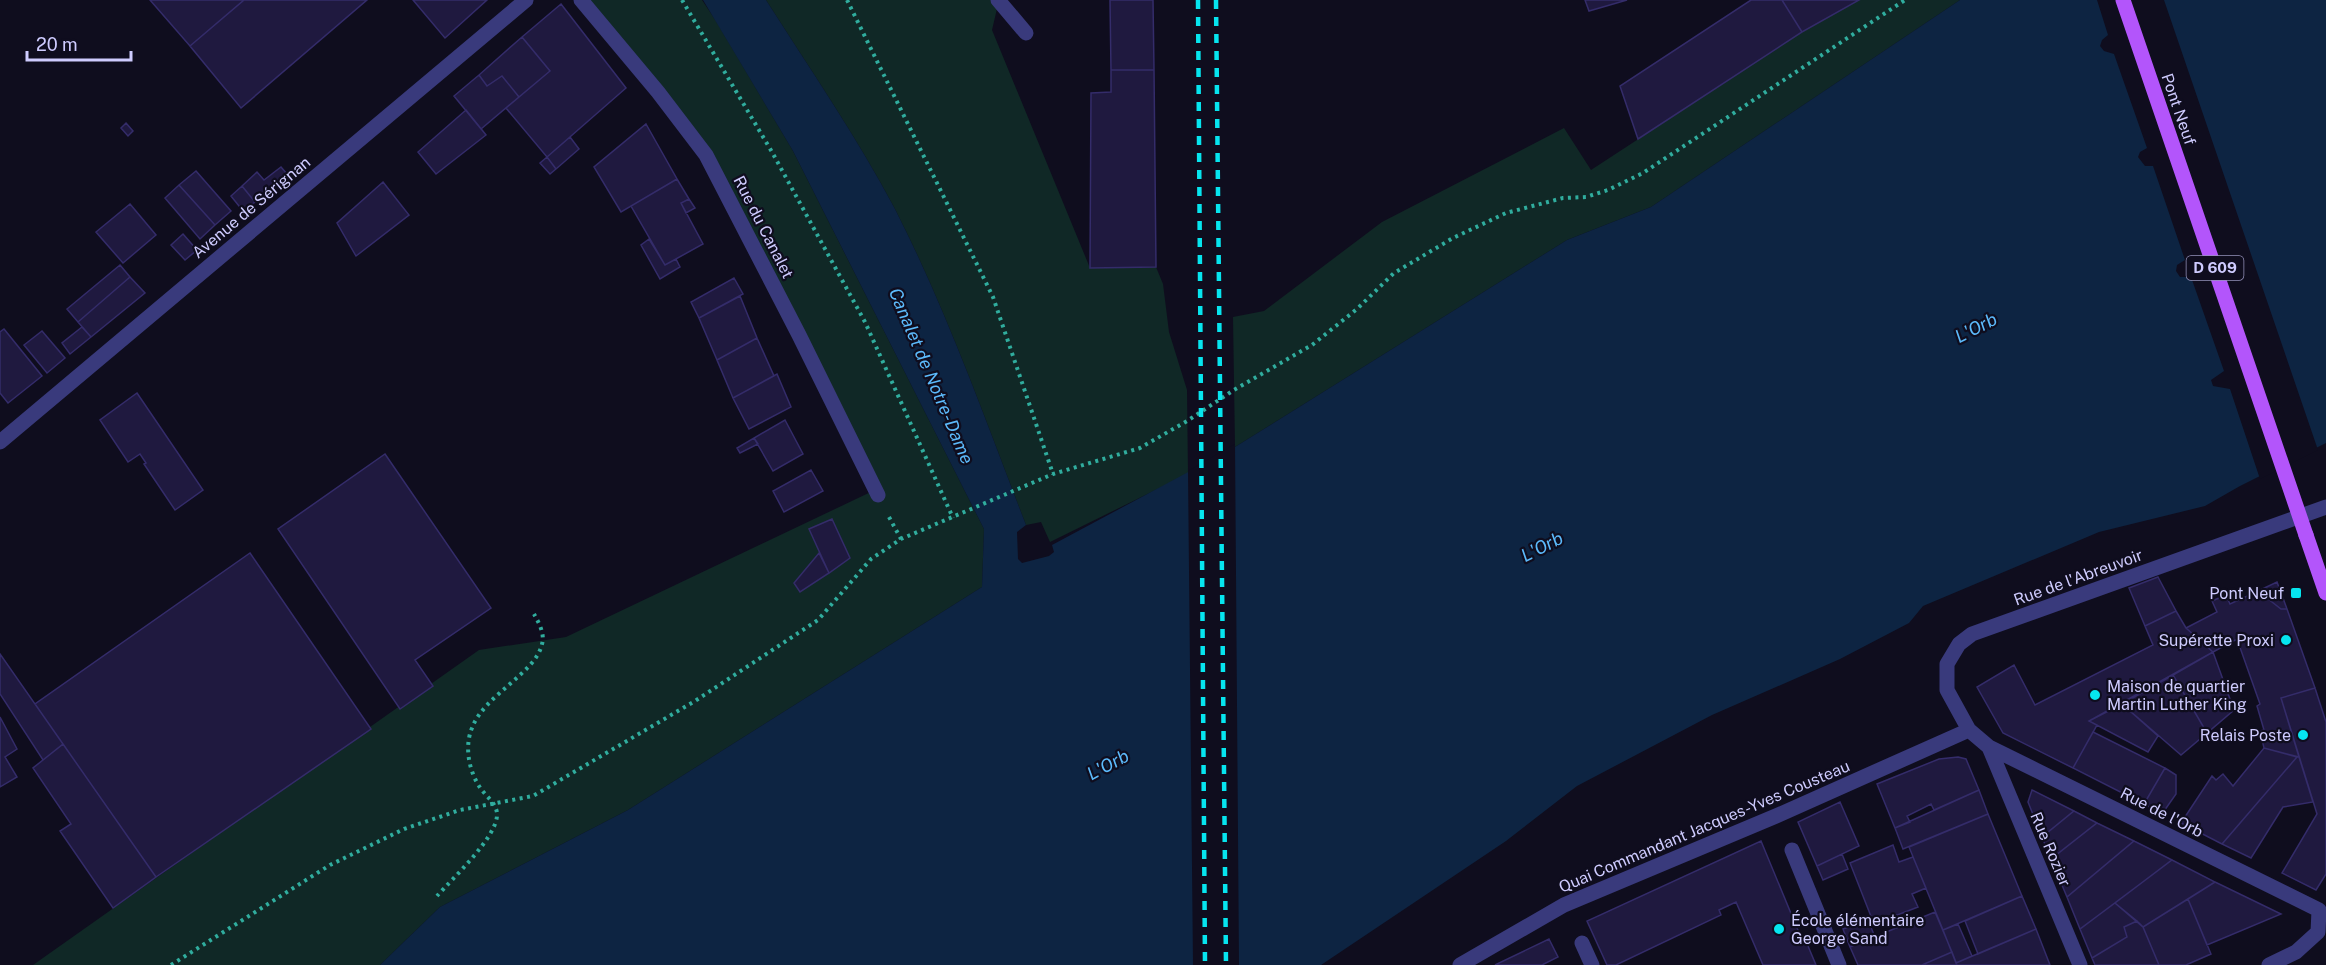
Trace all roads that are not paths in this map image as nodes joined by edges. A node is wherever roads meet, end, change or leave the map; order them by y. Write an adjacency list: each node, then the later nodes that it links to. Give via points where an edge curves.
1 (526, 0): 6 (street, Avenue de Sérignan)
2 (581, 0): 7 (street, Rue du Canalet, via 706,155)
3 (998, 0): 5 (street)
4 (2123, 0): 9 (main road, Pont Neuf / D 609, bridge)
5 (1026, 33)
6 (0, 442)
7 (878, 495)
8 (2326, 507): 10 (street, Rue de l'Abreuvoir, via 1972,634 1959,644 1947,664 1947,690)
9 (2326, 593)
10 (1968, 730): 11 (street, Rue de l'Abreuvoir); 15 (street, Quai Commandant Jacques-Yves Cousteau, via 1564,905)
11 (1989, 747): 13 (street, Rue de l'Orb); 18 (street, Rue Rozier)
12 (1792, 850): 17 (street)
13 (2322, 904): 19 (street, via 2318,932 2296,952)
14 (1582, 943): 16 (street)
15 (1460, 965)
16 (1592, 965)
17 (1839, 965)
18 (2080, 965)
19 (2269, 965)

